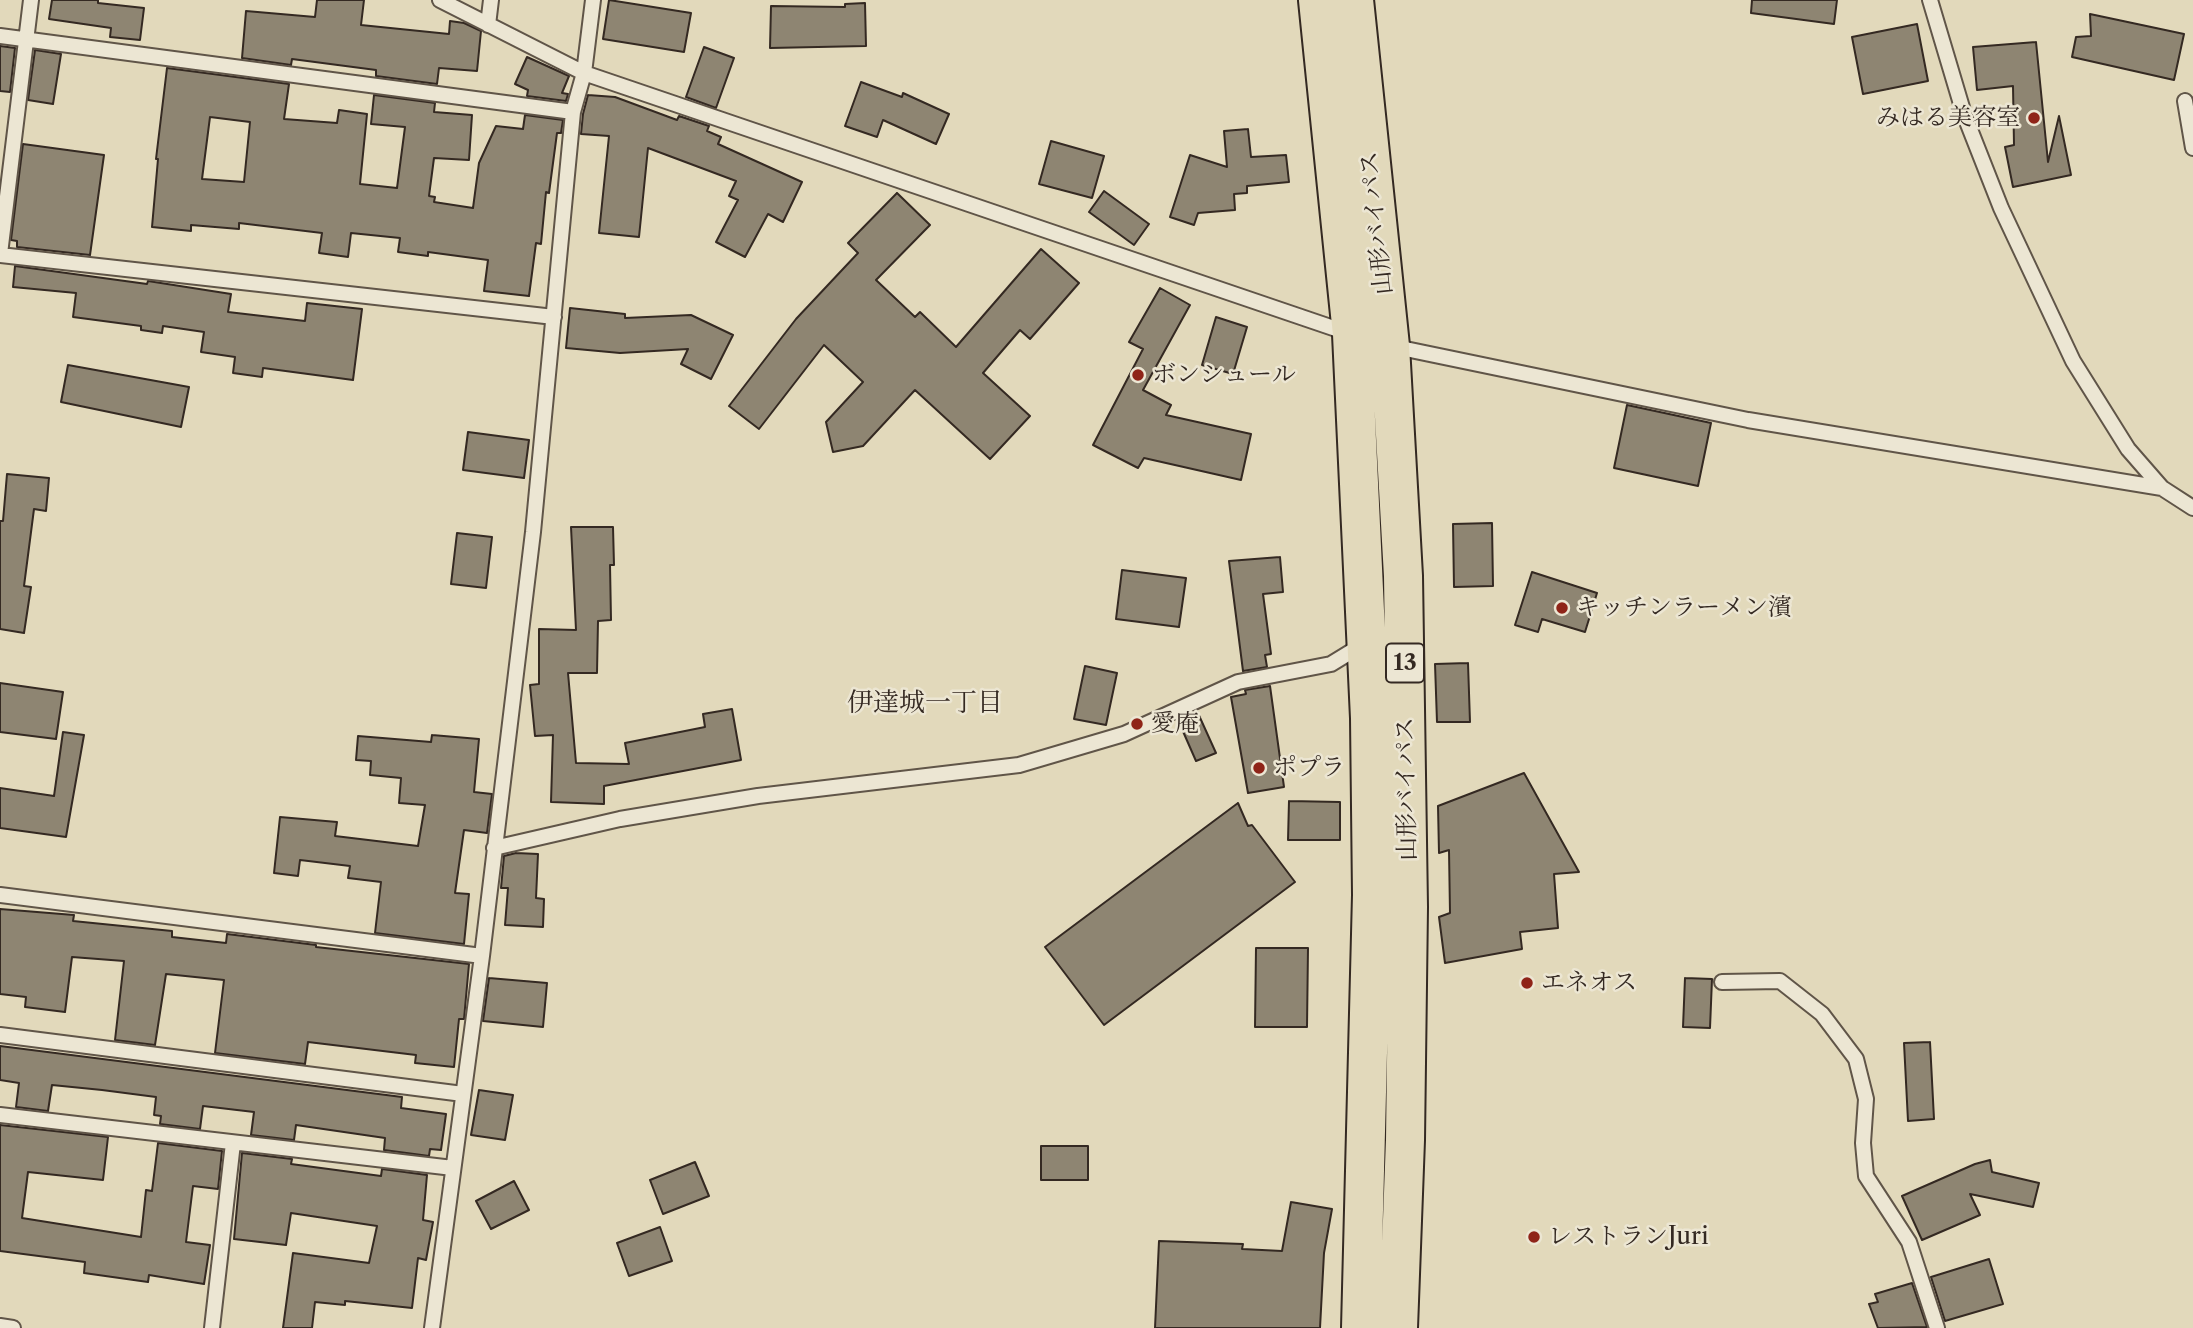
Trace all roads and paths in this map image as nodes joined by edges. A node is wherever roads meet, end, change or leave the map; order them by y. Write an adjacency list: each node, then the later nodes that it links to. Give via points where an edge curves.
1 (31, 0): 10 (lane)
2 (440, 0): 8 (lane)
3 (491, 0): 8 (lane)
4 (593, 0): 11 (lane)
5 (1318, 0): 17 (highway, 山形バイパス / 13)
6 (1354, 0): 18 (highway, 山形バイパス / 13)
7 (1930, 0): 19 (lane, via 1964,114 2001,208 2068,349 2128,449)
8 (488, 25): 11 (lane)
9 (0, 36): 10 (lane)
10 (27, 39): 13 (lane); 15 (lane)
11 (584, 73): 13 (lane); 17 (lane)
12 (2185, 101): 14 (lane)
13 (573, 112): 16 (lane)
14 (2193, 148)
15 (0, 254): 16 (lane)
16 (554, 317): 22 (lane)
17 (1352, 334): 21 (highway, 山形バイパス / 13)
18 (1390, 346): 19 (lane, via 1748,420); 36 (highway, 山形バイパス / 13, via 1403,576 1408,907)
19 (2162, 488): 20 (lane)
20 (2193, 508)
21 (1366, 643): 22 (lane, via 1331,664 1238,682 1124,734 1019,765 758,796); 35 (highway, 山形バイパス / 13, via 1372,895)
22 (494, 848): 24 (lane)
23 (0, 895): 24 (lane)
24 (482, 956): 27 (lane)
25 (1722, 982): 37 (lane, via 1780,981 1822,1014 1856,1059 1866,1099 1866,1176 1909,1242)
26 (0, 1035): 27 (lane)
27 (463, 1094): 30 (lane)
28 (0, 1115): 29 (lane)
29 (233, 1143): 30 (lane); 33 (lane)
30 (453, 1168): 34 (lane)
31 (0, 1326): 32 (lane)
32 (13, 1328)
33 (212, 1328)
34 (432, 1328)
35 (1361, 1328)
36 (1398, 1328)
37 (1937, 1328)

